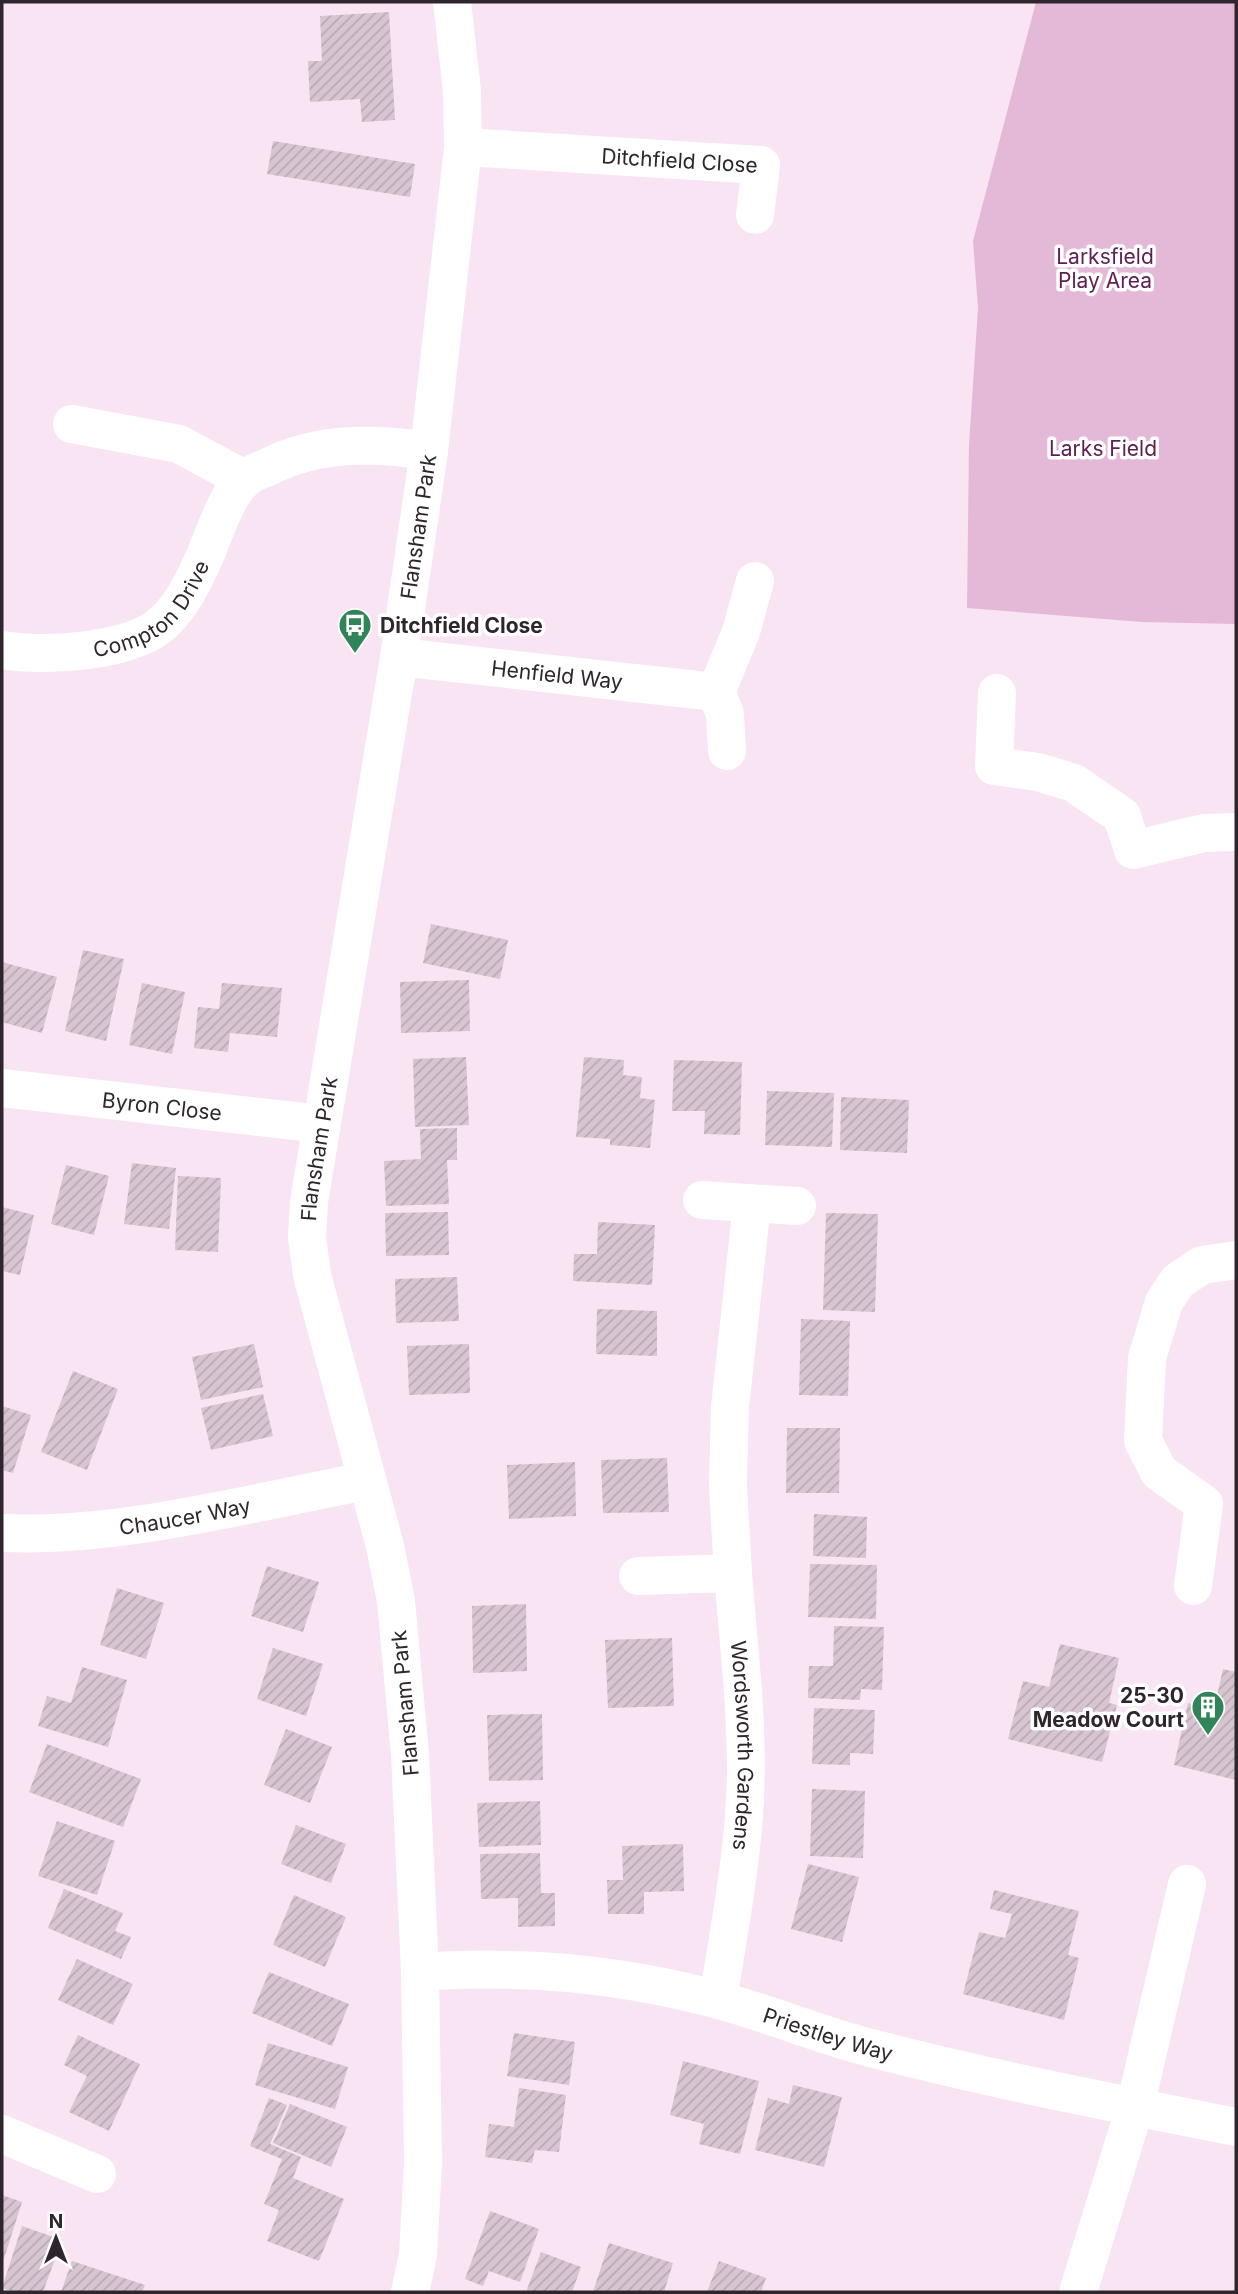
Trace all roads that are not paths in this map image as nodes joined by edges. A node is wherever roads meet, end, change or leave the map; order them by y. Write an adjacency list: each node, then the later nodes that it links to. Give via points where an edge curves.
1 (452, 2): 2 (street, Flansham Park)
2 (463, 147): 3 (street, Ditchfield Close, via 761,165); 5 (street, Flansham Park)
3 (755, 215)
4 (72, 424): 6 (street, via 179,444)
5 (429, 451): 6 (street, via 383,444 342,445 289,456); 9 (street, Flansham Park)
6 (244, 479): 8 (street, Compton Drive, via 221,515 180,603 164,623 105,647 60,653)
7 (755, 581): 10 (street, via 741,632)
8 (2, 650)
9 (399, 657): 10 (street, Henfield Way); 15 (street, Flansham Park)
10 (716, 692): 12 (street, via 725,714)
11 (997, 693): 13 (street, via 994,766 1074,783 1122,816 1133,850 1204,834)
12 (727, 751)
13 (1236, 832)
14 (2, 1088): 15 (street, Byron Close)
15 (322, 1124): 20 (street, Flansham Park, via 307,1238 312,1275)
16 (702, 1200): 17 (street)
17 (752, 1204): 18 (street); 22 (street, Wordsworth Gardens, via 730,1407)
18 (797, 1206)
19 (1236, 1260): 24 (street, via 1202,1265 1178,1281 1164,1302 1147,1358 1143,1441 1159,1472 1203,1504)
20 (366, 1481): 21 (street, Chaucer Way, via 97,1531); 26 (street, Flansham Park, via 396,1601 410,1754)
21 (2, 1533)
22 (733, 1573): 23 (street); 27 (street, Wordsworth Gardens, via 746,1773 741,1861)
23 (638, 1576)
24 (1193, 1586)
25 (1187, 1884): 28 (street)
26 (420, 1972): 27 (street, Priestley Way, via 526,1969 610,1979); 32 (street, Flansham Park, via 423,2163 418,2255)
27 (718, 2000): 28 (street, Priestley Way, via 847,2042 984,2078)
28 (1135, 2107): 29 (street, Priestley Way); 33 (street)
29 (1236, 2127)
30 (2, 2134): 31 (street)
31 (97, 2174)
32 (410, 2292)
33 (1078, 2292)

